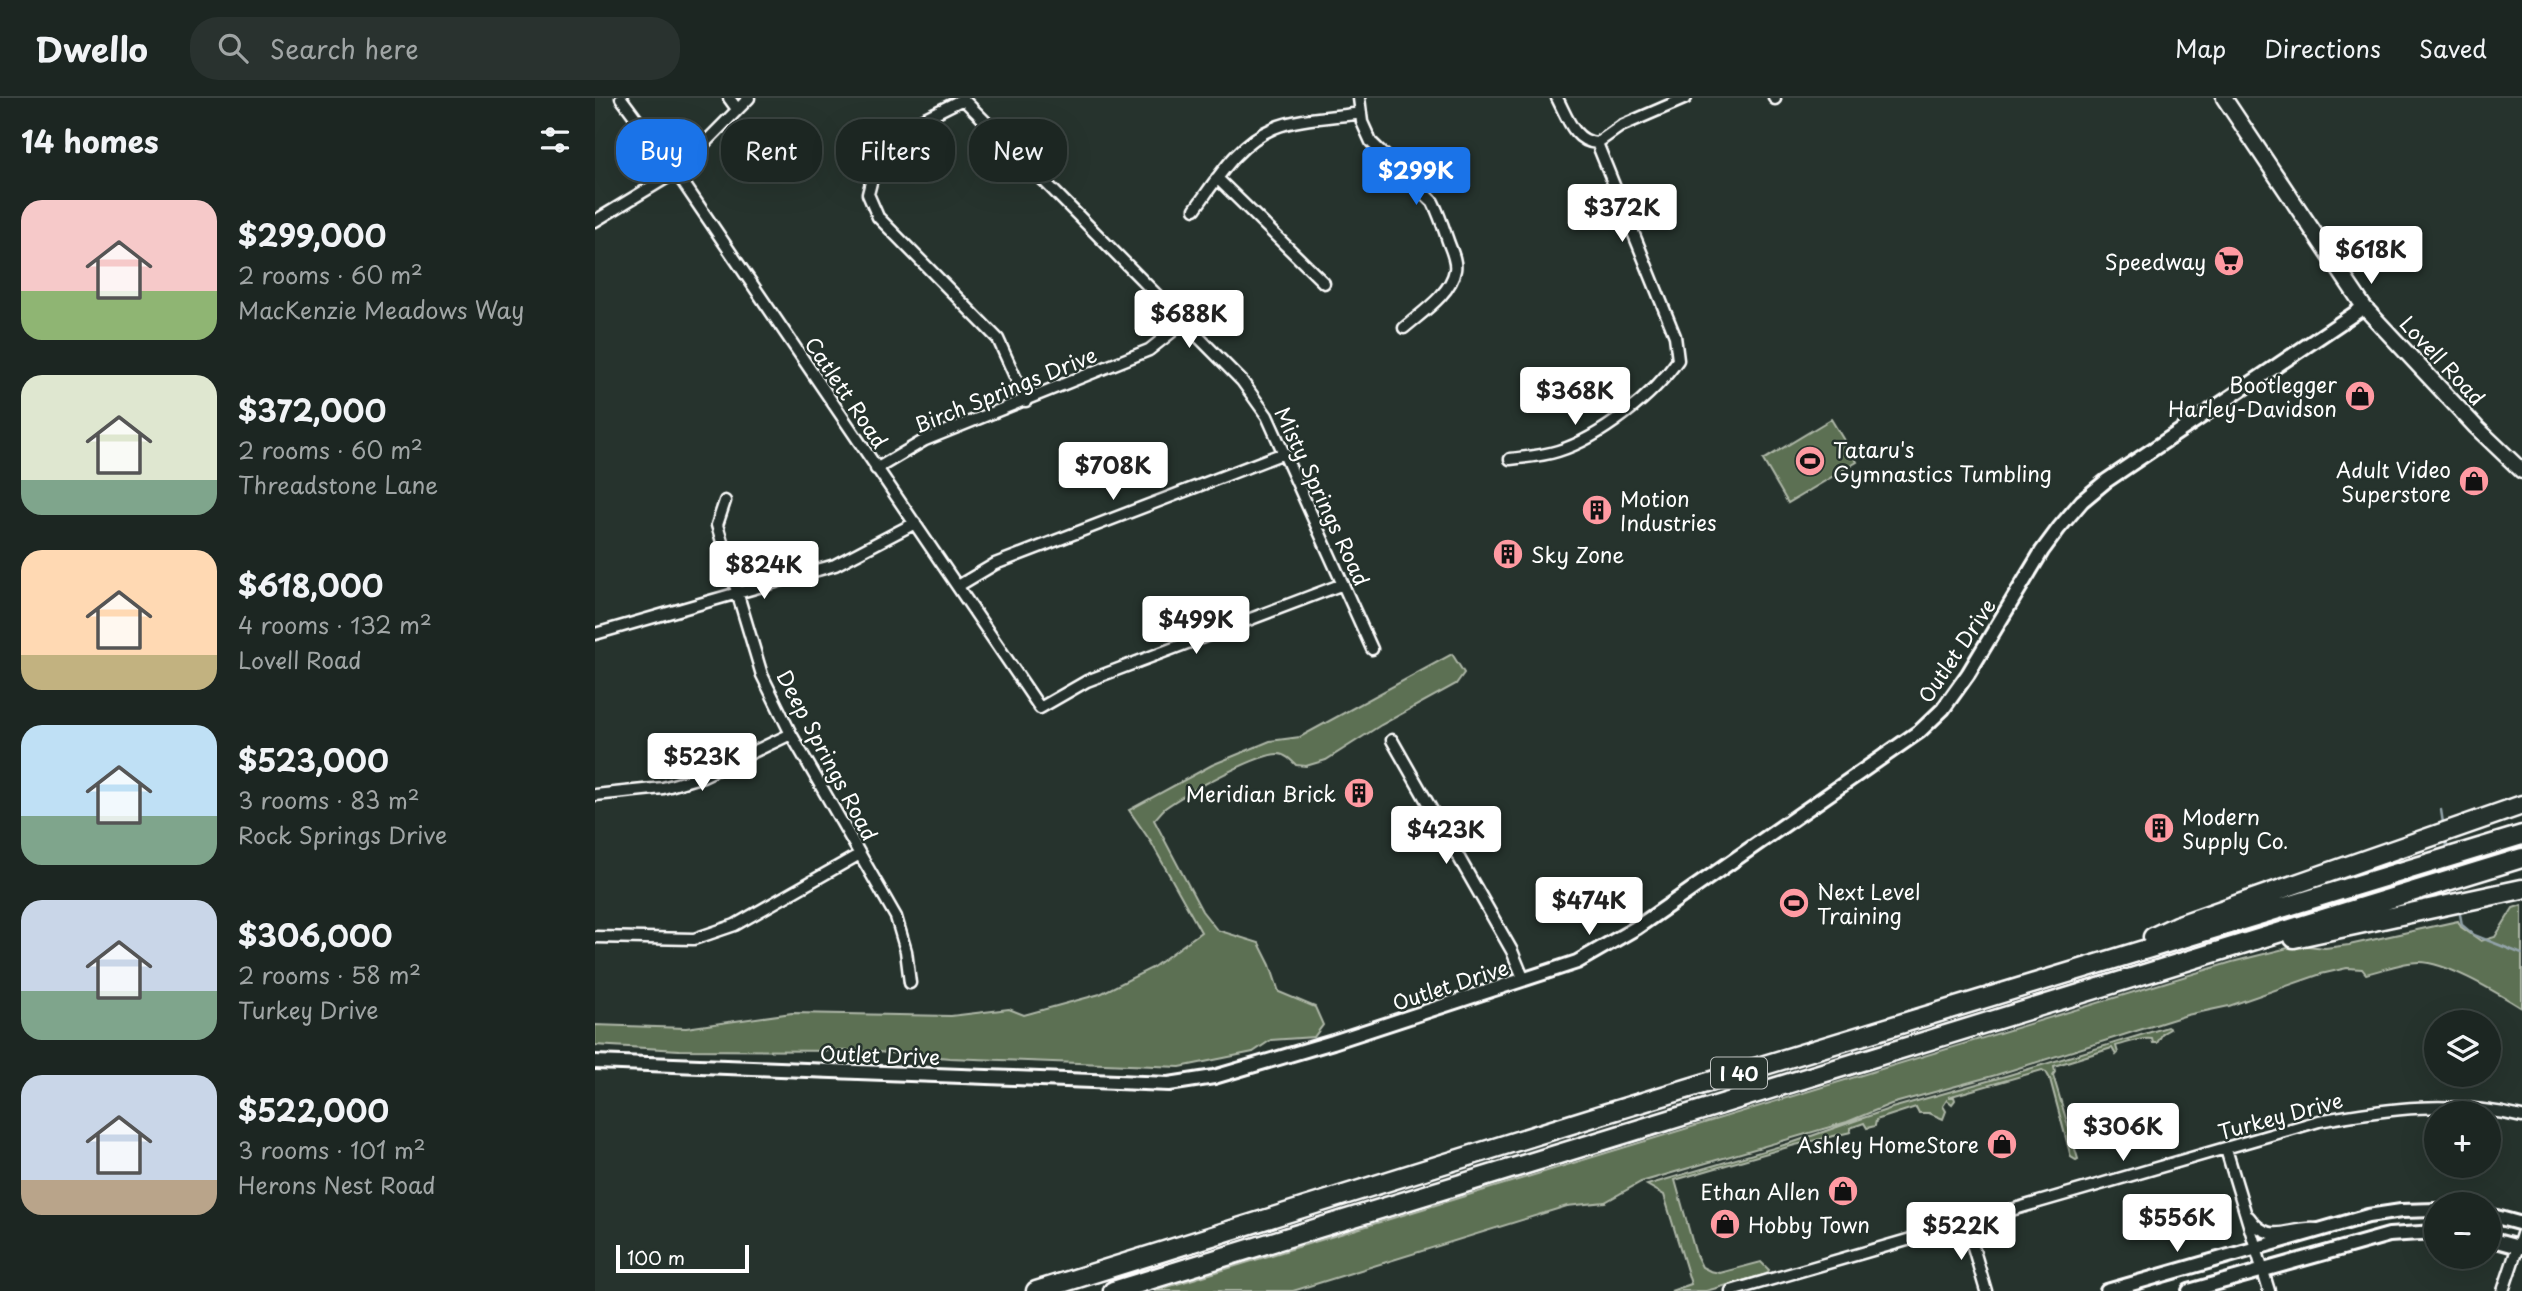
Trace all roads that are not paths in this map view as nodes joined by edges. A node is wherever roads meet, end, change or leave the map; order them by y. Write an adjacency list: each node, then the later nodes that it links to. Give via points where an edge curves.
1 (621, 98): 11 (street, Catlett Road)
2 (729, 98): 9 (street)
3 (749, 98): 9 (street)
4 (1359, 98): 10 (street)
5 (1557, 98): 13 (street, via 1577,134 1586,142)
6 (1686, 98): 13 (street, via 1621,126)
7 (2224, 98): 20 (main road, Lovell Road)
8 (962, 99): 21 (street, Misty Springs Road); 23 (street, via 921,120 899,139 875,167 867,194 878,217 998,339)
9 (737, 109): 12 (street)
10 (1361, 113): 14 (street, via 1274,128 1232,158); 22 (street, via 1371,142 1433,202 1455,262 1449,285)
11 (636, 119)
12 (707, 139)
13 (1597, 143): 25 (street, via 1675,336 1678,360 1641,399 1592,437 1557,451)
14 (1217, 178): 17 (street); 19 (street)
15 (659, 182): 18 (street)
16 (682, 182): 26 (street, Catlett Road)
17 (1195, 209)
18 (595, 221)
19 (1324, 283)
20 (2364, 307): 27 (main road, Lovell Road); 46 (street, Outlet Drive, via 2082,501 2042,551 1968,674 1920,731 1623,937 1577,962)
21 (1183, 323): 23 (street, Birch Springs Drive, via 1149,351); 24 (street, Misty Springs Road, via 1242,381 1267,416)
22 (1404, 328)
23 (1026, 401): 26 (street, Birch Springs Drive, via 925,440)
24 (1284, 453): 30 (street, Misty Springs Road); 31 (street, via 995,564)
25 (1510, 459)
26 (876, 469): 29 (street, Catlett Road)
27 (2522, 471)
28 (725, 501): 32 (street, Deep Springs Road, via 717,525)
29 (915, 523): 31 (street, Catlett Road); 32 (street, via 835,565)
30 (1343, 584): 31 (street, Catlett Road, via 1087,681 1040,708); 34 (street, Misty Springs Road)
31 (958, 586)
32 (738, 593): 33 (street); 35 (street, Deep Springs Road, via 762,675)
33 (595, 634)
34 (1372, 649)
35 (791, 734): 37 (street, via 703,776 663,788); 40 (street, Deep Springs Road)
36 (1392, 740): 46 (street)
37 (595, 795)
38 (2522, 805): 45 (highway, via 2176,926)
39 (2522, 835): 45 (highway, I 40)
40 (859, 854): 43 (street, via 735,925 694,939); 47 (street, Deep Springs Road, via 896,917)
41 (2522, 858): 44 (highway, I 40)
42 (2522, 889): 44 (highway)
43 (595, 937)
44 (2201, 958): 63 (highway, I 40)
45 (2099, 963): 62 (highway, I 40)
46 (1524, 980): 48 (street, Outlet Drive, via 1214,1077 1168,1084)
47 (910, 983)
48 (595, 1062)
49 (2522, 1117): 50 (street, Turkey Drive, via 2449,1106 2387,1109 2319,1121)
50 (2226, 1149): 51 (street); 54 (street, Turkey Drive)
51 (2244, 1209): 56 (street, via 2267,1233 2303,1227); 60 (street)
52 (2424, 1210): 56 (street, via 2368,1216)
53 (2501, 1218): 55 (street)
54 (1966, 1223): 64 (street, Turkey Drive); 65 (street)
55 (2522, 1224)
56 (2321, 1230): 60 (street)
57 (2424, 1234): 61 (street, via 2389,1235)
58 (2501, 1241): 59 (street)
59 (2520, 1243): 69 (street)
60 (2256, 1248): 61 (street); 66 (street)
61 (2263, 1269): 67 (street); 68 (street)
62 (1035, 1291)
63 (1113, 1291)
64 (1731, 1291)
65 (1986, 1291)
66 (2107, 1291)
67 (2189, 1291)
68 (2269, 1291)
69 (2503, 1291)

